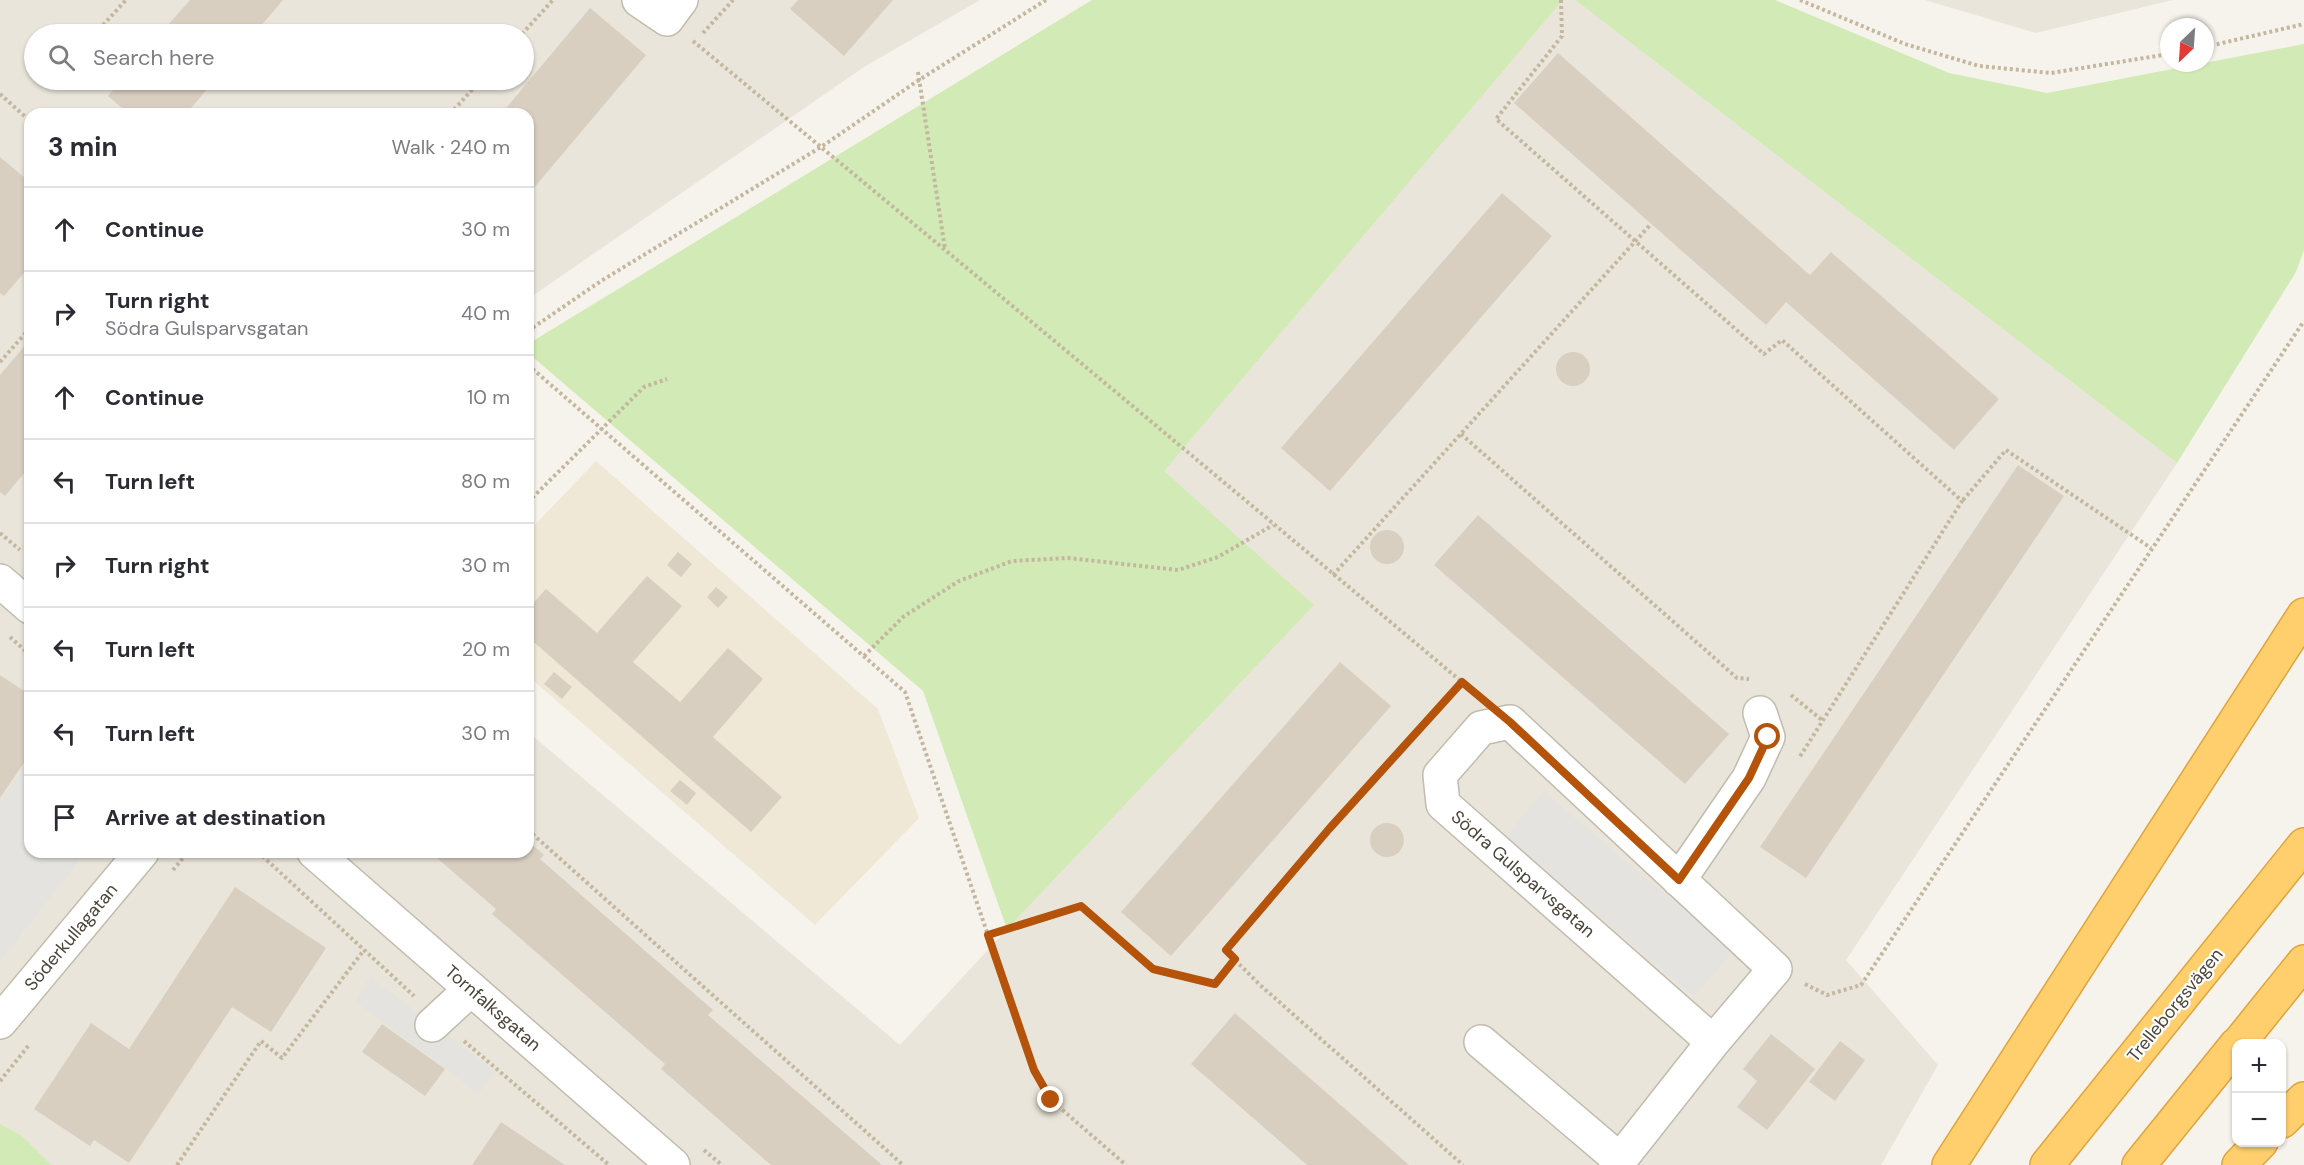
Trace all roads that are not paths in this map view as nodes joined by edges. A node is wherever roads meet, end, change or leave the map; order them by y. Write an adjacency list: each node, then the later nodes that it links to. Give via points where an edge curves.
1 (639, 0): 2 (street)
2 (674, 10)
3 (0, 581): 4 (street)
4 (24, 602)
5 (2304, 615): 24 (highway)
6 (1760, 713): 10 (street, via 1768,737 1749,778)
7 (2304, 845): 25 (highway, Trelleborgsvägen)
8 (137, 858): 13 (street, Söderkullagatan)
9 (321, 858): 12 (street, Tornfalksgatan)
10 (1679, 880): 17 (street, via 1775,969); 17 (street, Södra Gulsparvsgatan, via 1510,722 1481,728 1440,776 1443,804)
11 (2304, 962): 15 (highway)
12 (471, 989): 14 (street); 23 (street, Tornfalksgatan)
13 (0, 1022)
14 (432, 1025)
15 (2241, 1039)
16 (1480, 1042): 22 (street)
17 (1713, 1042): 22 (street)
18 (2232, 1050): 26 (highway)
19 (2304, 1098): 20 (highway)
20 (2286, 1117)
21 (2257, 1147): 27 (highway)
22 (1618, 1162)
23 (673, 1165)
24 (1949, 1165)
25 (2046, 1165)
26 (2139, 1165)
27 (2239, 1165)

